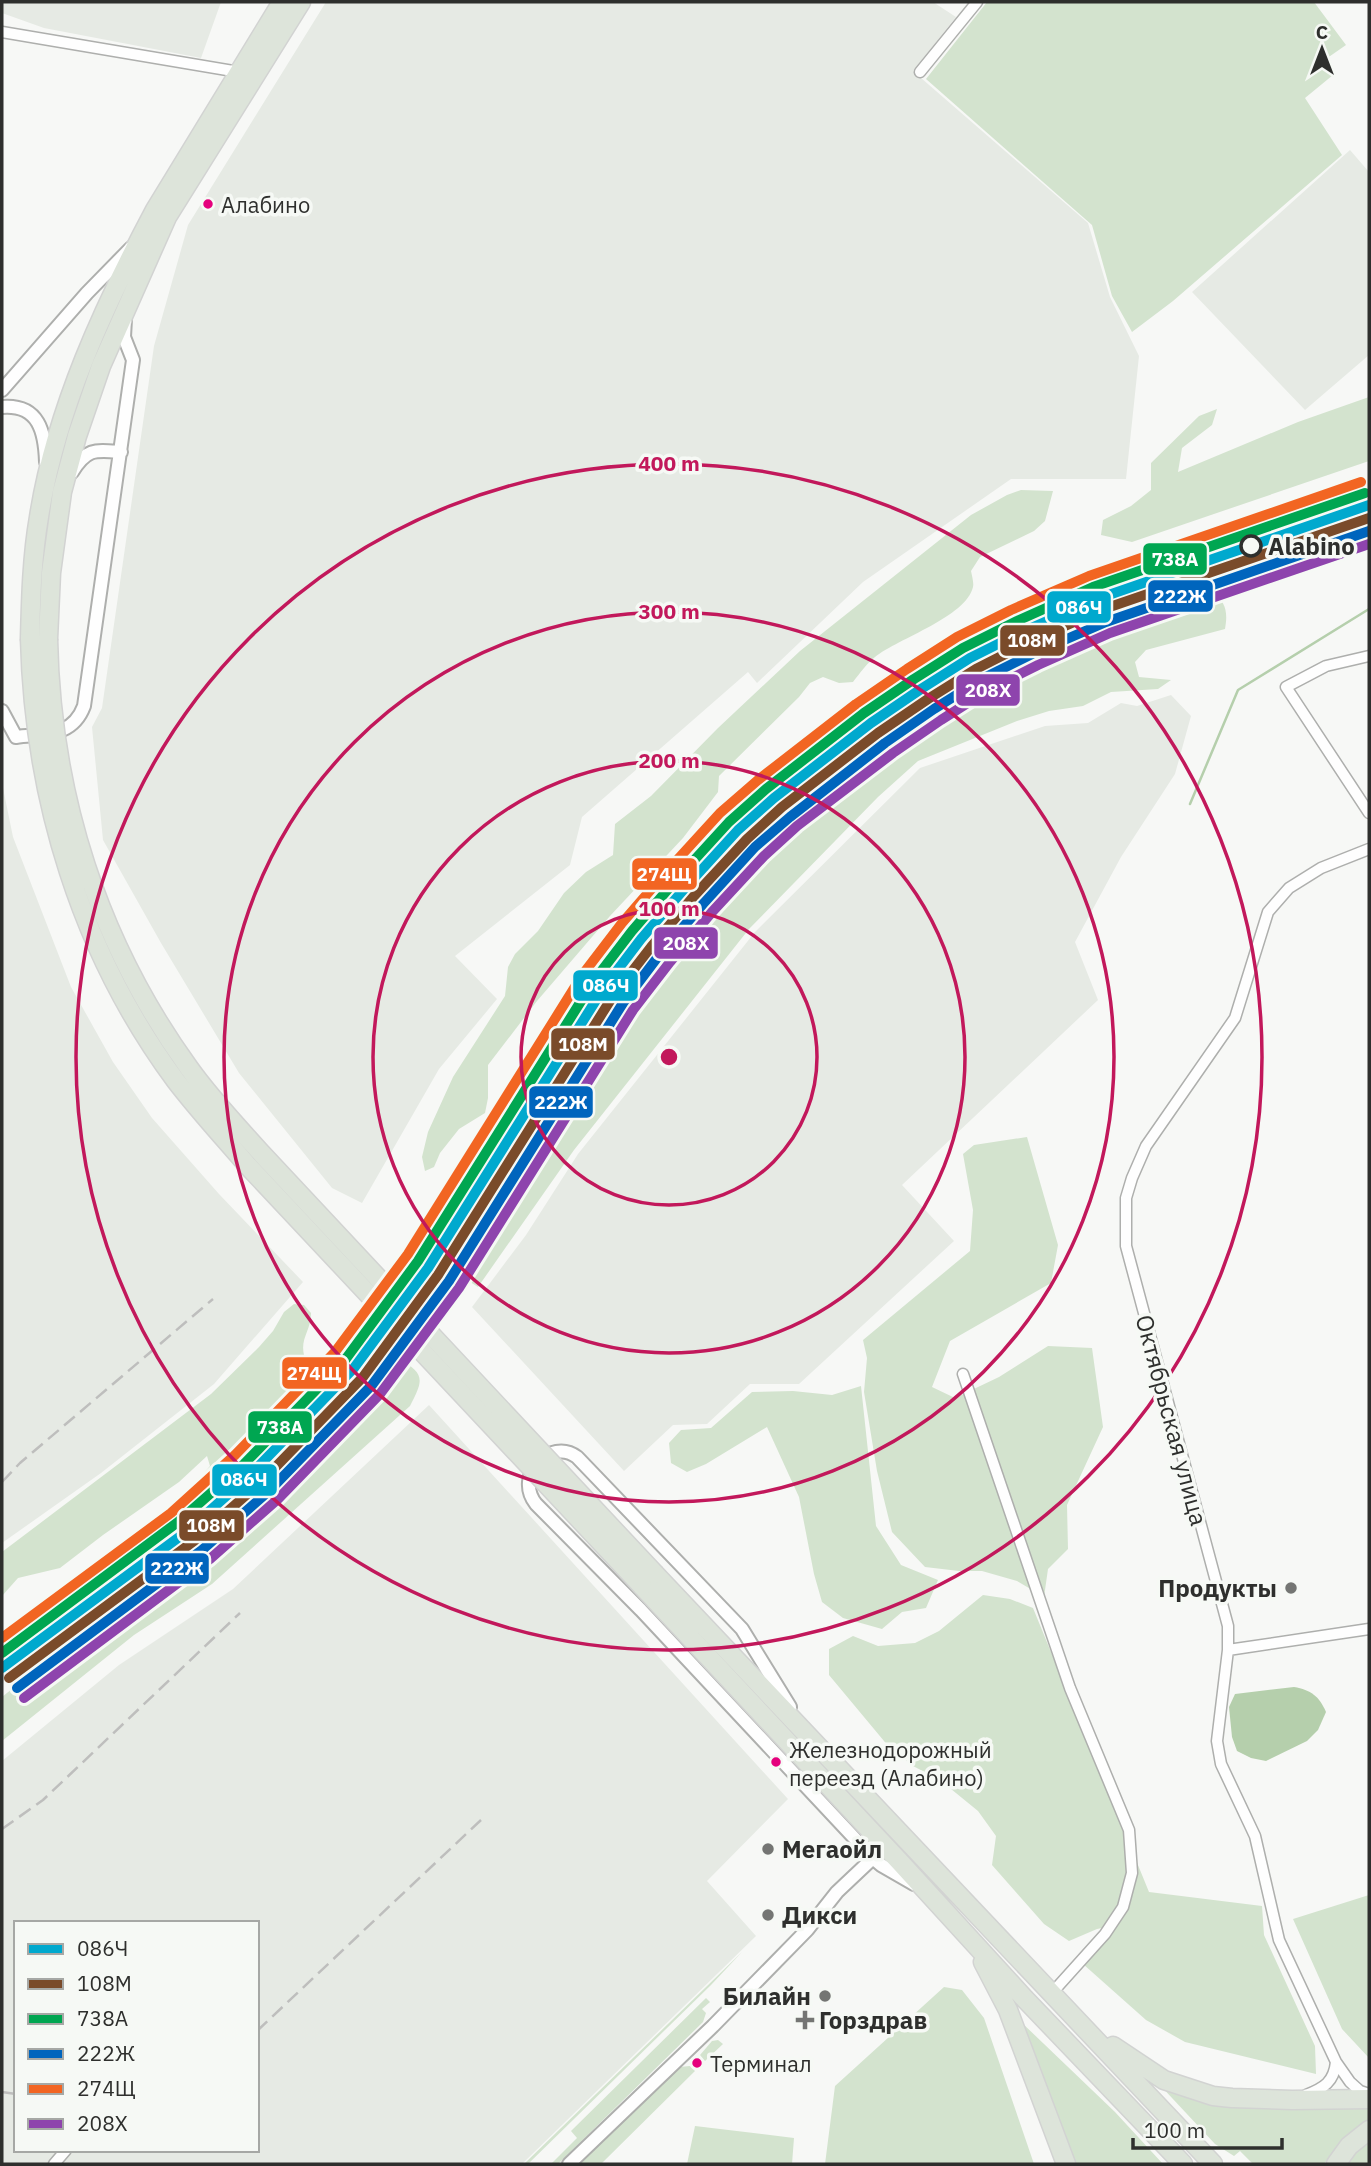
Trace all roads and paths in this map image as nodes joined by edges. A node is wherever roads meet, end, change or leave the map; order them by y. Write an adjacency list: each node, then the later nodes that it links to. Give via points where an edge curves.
1 (282, 2): 5 (highway)
2 (301, 2): 8 (highway, via 167,217)
3 (977, 2): 6 (street)
4 (2, 32): 5 (street)
5 (239, 72): 7 (highway)
6 (920, 72)
7 (139, 241): 9 (street); 12 (highway, via 84,360)
8 (128, 302): 11 (street, via 124,337 133,360); 13 (highway, via 88,401)
9 (2, 390)
10 (2, 407): 12 (street, via 20,408 42,427)
11 (121, 452): 13 (street, via 96,451 83,456); 16 (street, via 81,713 66,729 16,737)
12 (47, 479): 14 (highway, via 30,607)
13 (62, 492): 14 (highway)
14 (39, 639): 20 (highway, bridge, via 31,680 39,755 65,865 92,936 152,1045 248,1166)
15 (1369, 656): 17 (street, via 1326,666 1286,687)
16 (2, 712)
17 (1369, 813)
18 (1369, 849): 22 (street, Октябрьская улица, via 1321,868 1289,888 1268,912 1235,1018 1146,1146 1126,1198 1126,1246 1228,1626)
19 (963, 1374): 29 (street, via 1070,1688 1129,1830 1132,1873 1123,1907)
20 (649, 1580): 23 (highway); 25 (highway)
21 (1369, 1629): 22 (street)
22 (1228, 1650): 31 (street, Октябрьская улица, via 1217,1741 1221,1765 1255,1836 1279,1940)
23 (722, 1672): 24 (street); 27 (highway)
24 (759, 1736): 25 (street, via 531,1498 528,1477 543,1458 565,1451 578,1457 724,1609); 26 (street)
25 (833, 1764): 29 (highway)
26 (873, 1858): 27 (street); 35 (street, via 713,2026)
27 (929, 1895): 28 (highway)
28 (974, 1944): 36 (highway, via 1008,2010); 37 (highway)
29 (1051, 1994): 30 (highway)
30 (1064, 2008): 33 (highway, via 1131,2060 1178,2085 1232,2098); 38 (highway)
31 (1336, 2062): 32 (street, Октябрьская улица, via 1350,2082); 33 (street, via 1325,2087)
32 (1369, 2096): 33 (highway)
33 (1292, 2100)
34 (1369, 2130): 39 (highway)
35 (569, 2164)
36 (1066, 2164)
37 (1183, 2164)
38 (1213, 2164)
39 (1336, 2164)

